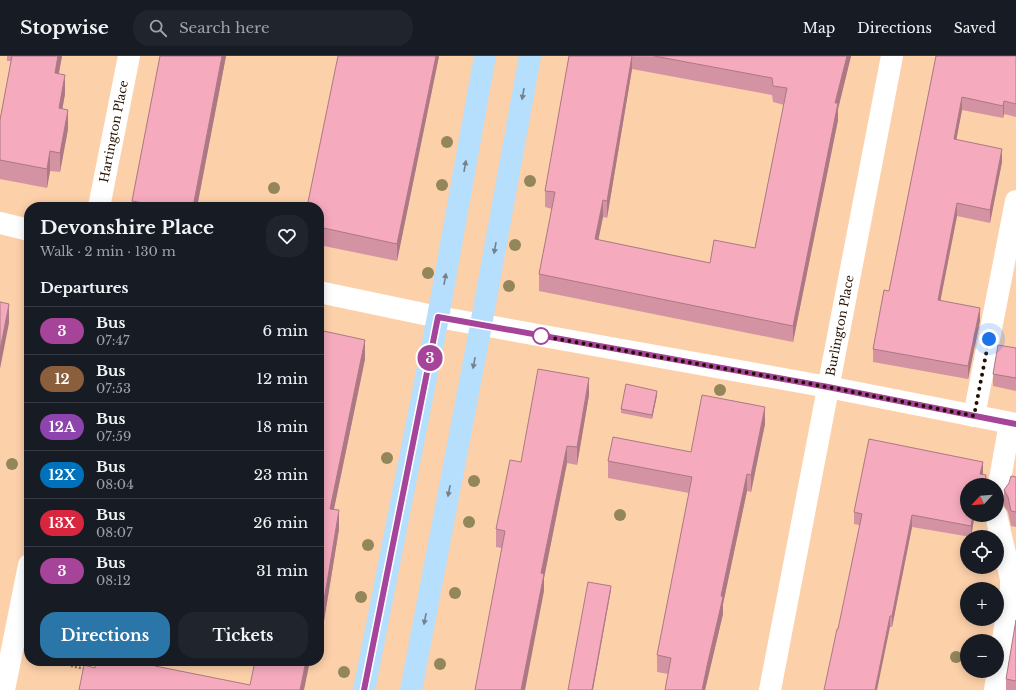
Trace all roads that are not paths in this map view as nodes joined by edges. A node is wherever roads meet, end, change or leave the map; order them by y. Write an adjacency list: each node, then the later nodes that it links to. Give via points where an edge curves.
1 (129, 56): 6 (street, Hartington Place)
2 (485, 56): 10 (main road, one-way to 2)
3 (530, 56): 11 (main road, one-way to 11)
4 (892, 56): 12 (street, Burlington Place)
5 (1016, 201): 13 (street)
6 (100, 202)
7 (0, 223): 8 (street)
8 (24, 229)
9 (324, 293): 10 (street)
10 (438, 317): 11 (street); 19 (main road)
11 (481, 325): 12 (street); 20 (main road, one-way to 20)
12 (828, 387): 13 (street); 21 (street, Burlington Place)
13 (974, 416): 14 (street)
14 (1013, 424): 15 (street)
15 (1001, 478)
16 (998, 522): 22 (street, via 1011,589)
17 (24, 590): 18 (street)
18 (4, 690)
19 (364, 690)
20 (411, 690)
21 (770, 690)
22 (995, 690)

